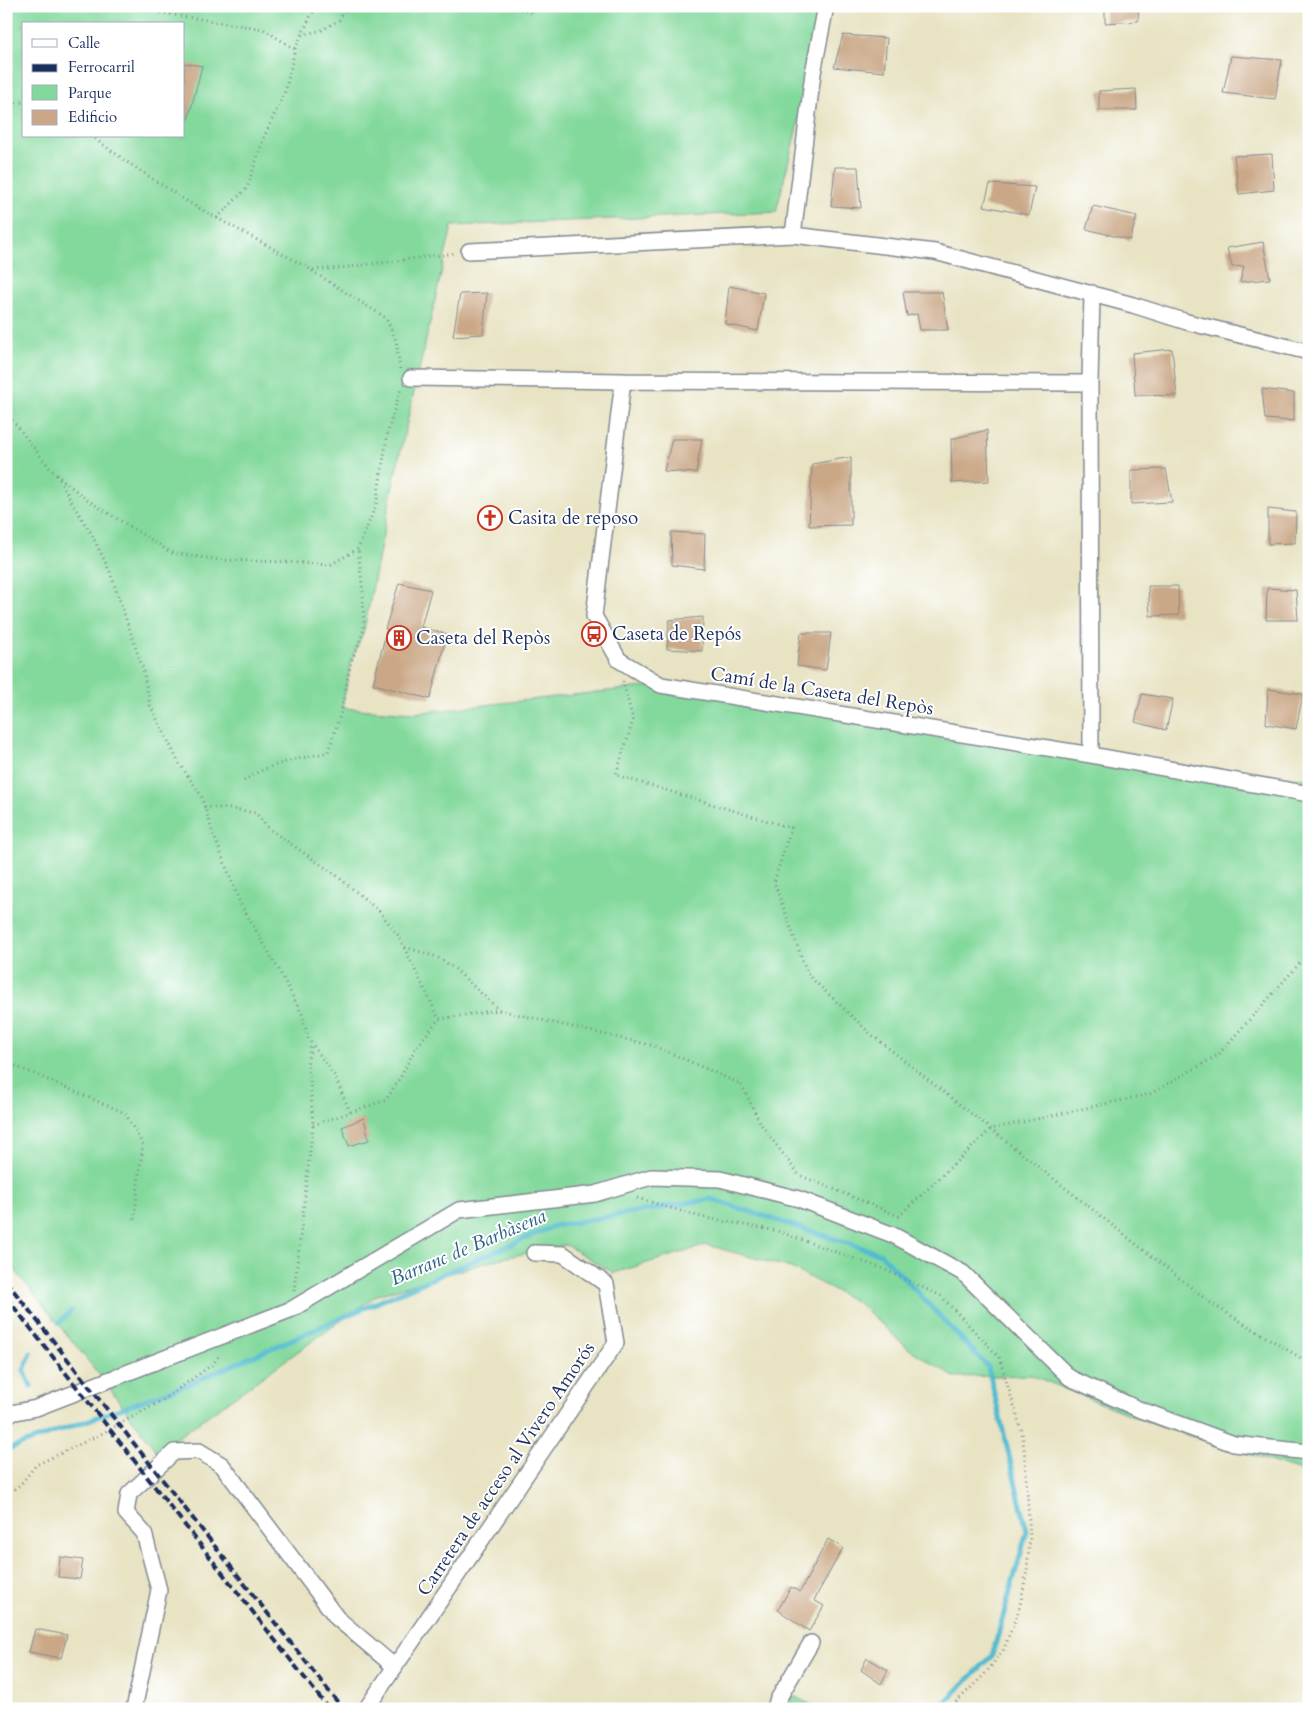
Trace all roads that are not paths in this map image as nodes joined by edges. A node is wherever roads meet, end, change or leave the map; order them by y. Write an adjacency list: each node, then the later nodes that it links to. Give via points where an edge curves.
1 (826, 6): 2 (street, via 813,73)
2 (793, 235): 3 (street); 4 (street, via 935,252)
3 (469, 251)
4 (1092, 294): 5 (street, via 1187,322); 8 (street)
5 (1309, 352)
6 (406, 380): 7 (street)
7 (623, 381): 8 (street); 9 (street, Camí de la Caseta del Repòs, via 594,616 619,660 661,685)
8 (1090, 383): 9 (street)
9 (1091, 755): 10 (street, Camí de la Caseta del Repòs)
10 (1309, 794)
11 (534, 1253): 15 (street, Carretera de acceso al Vivero Amorós, via 562,1254 606,1284 616,1343)
12 (6, 1414): 13 (street, via 36,1408 292,1309 459,1210 595,1194 651,1177 720,1179 799,1200 893,1235 962,1273 1070,1378 1136,1408 1234,1444)
13 (1309, 1452)
14 (811, 1643): 18 (street)
15 (394, 1667): 16 (street, Carretera de acceso al Vivero Amorós); 17 (street, via 337,1618 222,1465 199,1451 174,1452 129,1494 126,1513 144,1533 159,1590)
16 (368, 1705)
17 (134, 1709)
18 (775, 1709)

